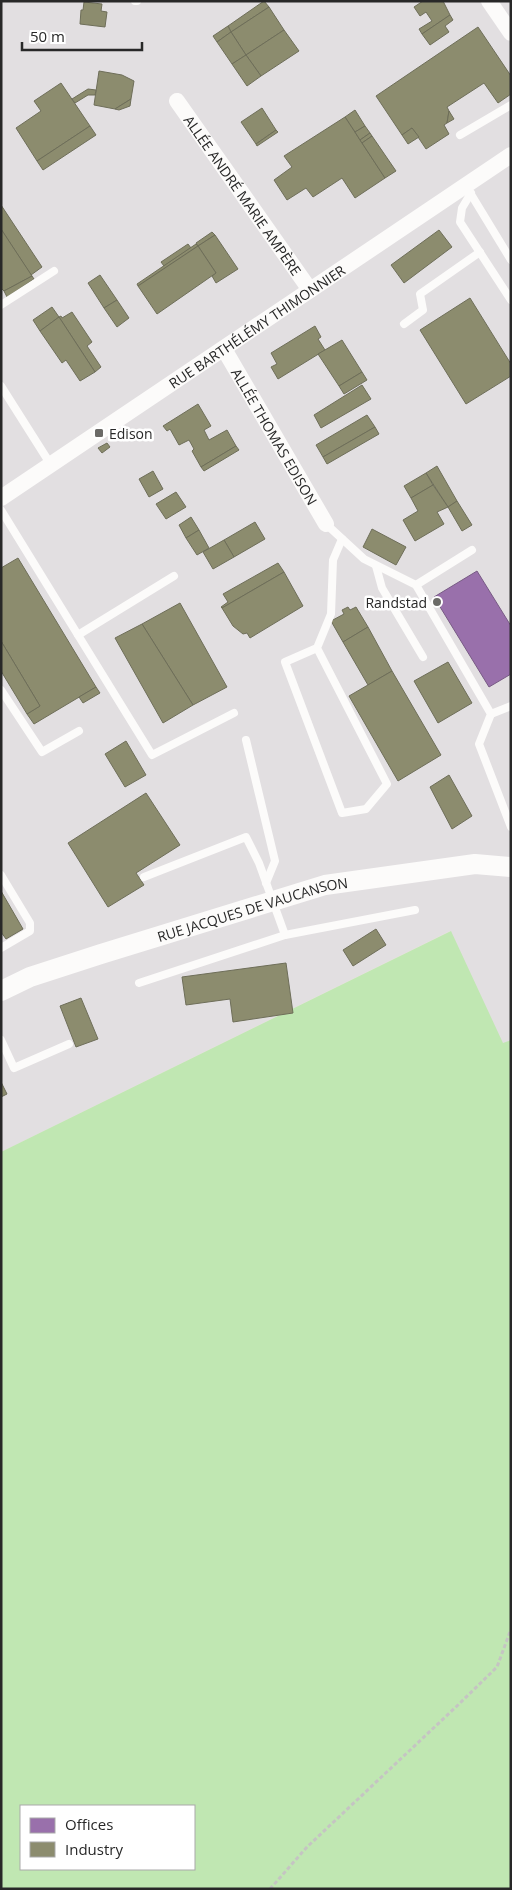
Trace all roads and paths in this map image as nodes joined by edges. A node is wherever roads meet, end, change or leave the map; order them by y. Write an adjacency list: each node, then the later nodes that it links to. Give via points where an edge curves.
1 (489, 1): 2 (street)
2 (511, 33)
3 (177, 101): 11 (street, ALLÉE ANDRÉ MARIE AMPÈRE)
4 (511, 105): 5 (lane)
5 (460, 135)
6 (511, 155): 7 (street, RUE BARTHÉLÉMY THIMONNIER)
7 (468, 189): 8 (lane, via 460,222); 9 (lane); 11 (street, RUE BARTHÉLÉMY THIMONNIER)
8 (480, 252): 12 (lane); 14 (lane, via 420,294 423,310)
9 (511, 260)
10 (54, 271): 13 (lane)
11 (310, 290): 15 (street, RUE BARTHÉLÉMY THIMONNIER)
12 (511, 300)
13 (1, 305)
14 (404, 324)
15 (224, 349): 17 (street, RUE BARTHÉLÉMY THIMONNIER); 20 (street, ALLÉE THOMAS EDISON)
16 (1, 386): 17 (lane)
17 (51, 465): 18 (street, RUE BARTHÉLÉMY THIMONNIER)
18 (1, 498)
19 (1, 510): 26 (lane)
20 (326, 524): 21 (lane)
21 (342, 539): 23 (lane); 27 (lane, via 334,560 331,614)
22 (472, 550): 25 (lane)
23 (376, 566): 25 (lane); 28 (lane, via 382,588)
24 (174, 576): 26 (lane)
25 (416, 585): 32 (lane)
26 (78, 635): 31 (lane, via 152,755)
27 (317, 648): 27 (lane, via 387,784 366,809 342,813 284,662)
28 (423, 657)
29 (1, 690): 33 (lane, via 42,752)
30 (511, 706): 32 (lane)
31 (234, 713)
32 (491, 714): 35 (lane, via 479,744)
33 (79, 731)
34 (246, 740): 40 (lane, via 275,861)
35 (507, 806): 36 (lane)
36 (511, 827)
37 (511, 866): 40 (street, RUE JACQUES DE VAUCANSON, via 475,864)
38 (1, 875): 43 (lane, via 30,923 30,931)
39 (144, 877): 40 (lane, via 246,838)
40 (269, 892): 42 (lane); 45 (street, RUE JACQUES DE VAUCANSON, via 39,974)
41 (415, 910): 42 (lane)
42 (285, 935): 44 (lane)
43 (1, 948)
44 (140, 983)
45 (1, 991)
46 (1, 1040): 47 (lane, via 14,1068)
47 (68, 1044)
48 (511, 1629): 49 (path, via 497,1667 307,1847)
49 (270, 1889)

